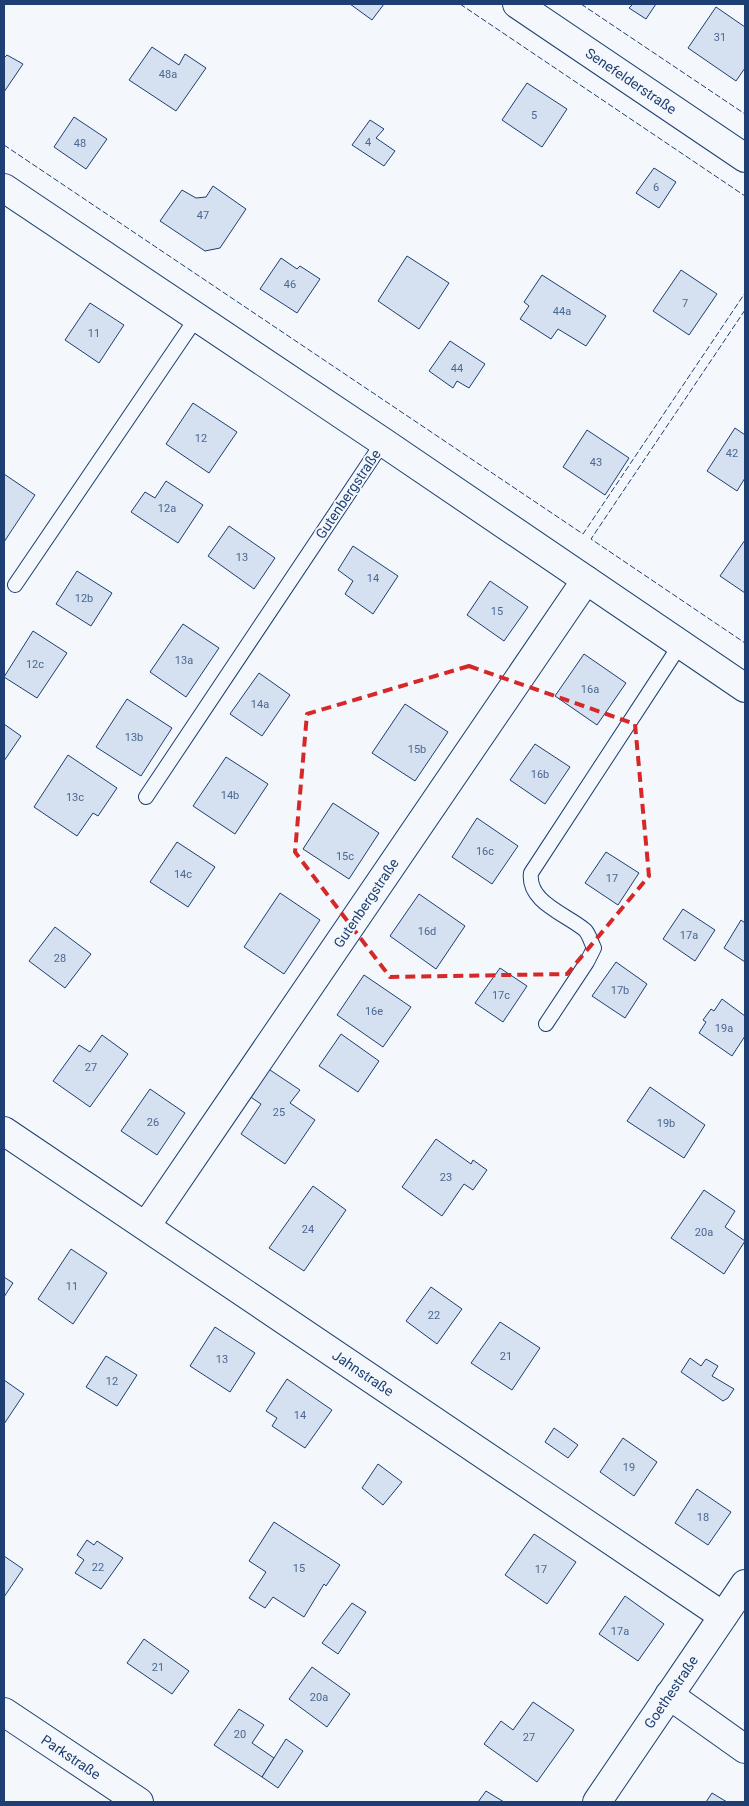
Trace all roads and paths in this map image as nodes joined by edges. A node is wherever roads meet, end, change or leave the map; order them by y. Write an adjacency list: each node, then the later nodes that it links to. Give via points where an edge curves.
1 (517, 4): 2 (street, Senefelderstraße)
2 (745, 158)
3 (4, 188): 4 (street, Gutenbergstraße)
4 (196, 317): 5 (street, Gutenbergstraße); 7 (lane)
5 (383, 442): 6 (street, Gutenbergstraße); 10 (lane, Gutenbergstraße)
6 (586, 580): 8 (street, Gutenbergstraße); 13 (street, Gutenbergstraße)
7 (15, 585)
8 (680, 645): 9 (street, Gutenbergstraße); 11 (lane, via 531,873 529,882 536,894 587,931 594,948)
9 (745, 688)
10 (146, 797)
11 (546, 1024)
12 (4, 1131): 13 (street, Jahnstraße)
13 (146, 1226): 15 (street, Jahnstraße)
14 (745, 1584): 15 (street, Goethestraße)
15 (723, 1616): 16 (street, Goethestraße)
16 (669, 1695): 18 (street); 20 (street, Goethestraße)
17 (4, 1712): 19 (street, Parkstraße)
18 (745, 1748)
19 (139, 1802)
20 (597, 1802)

